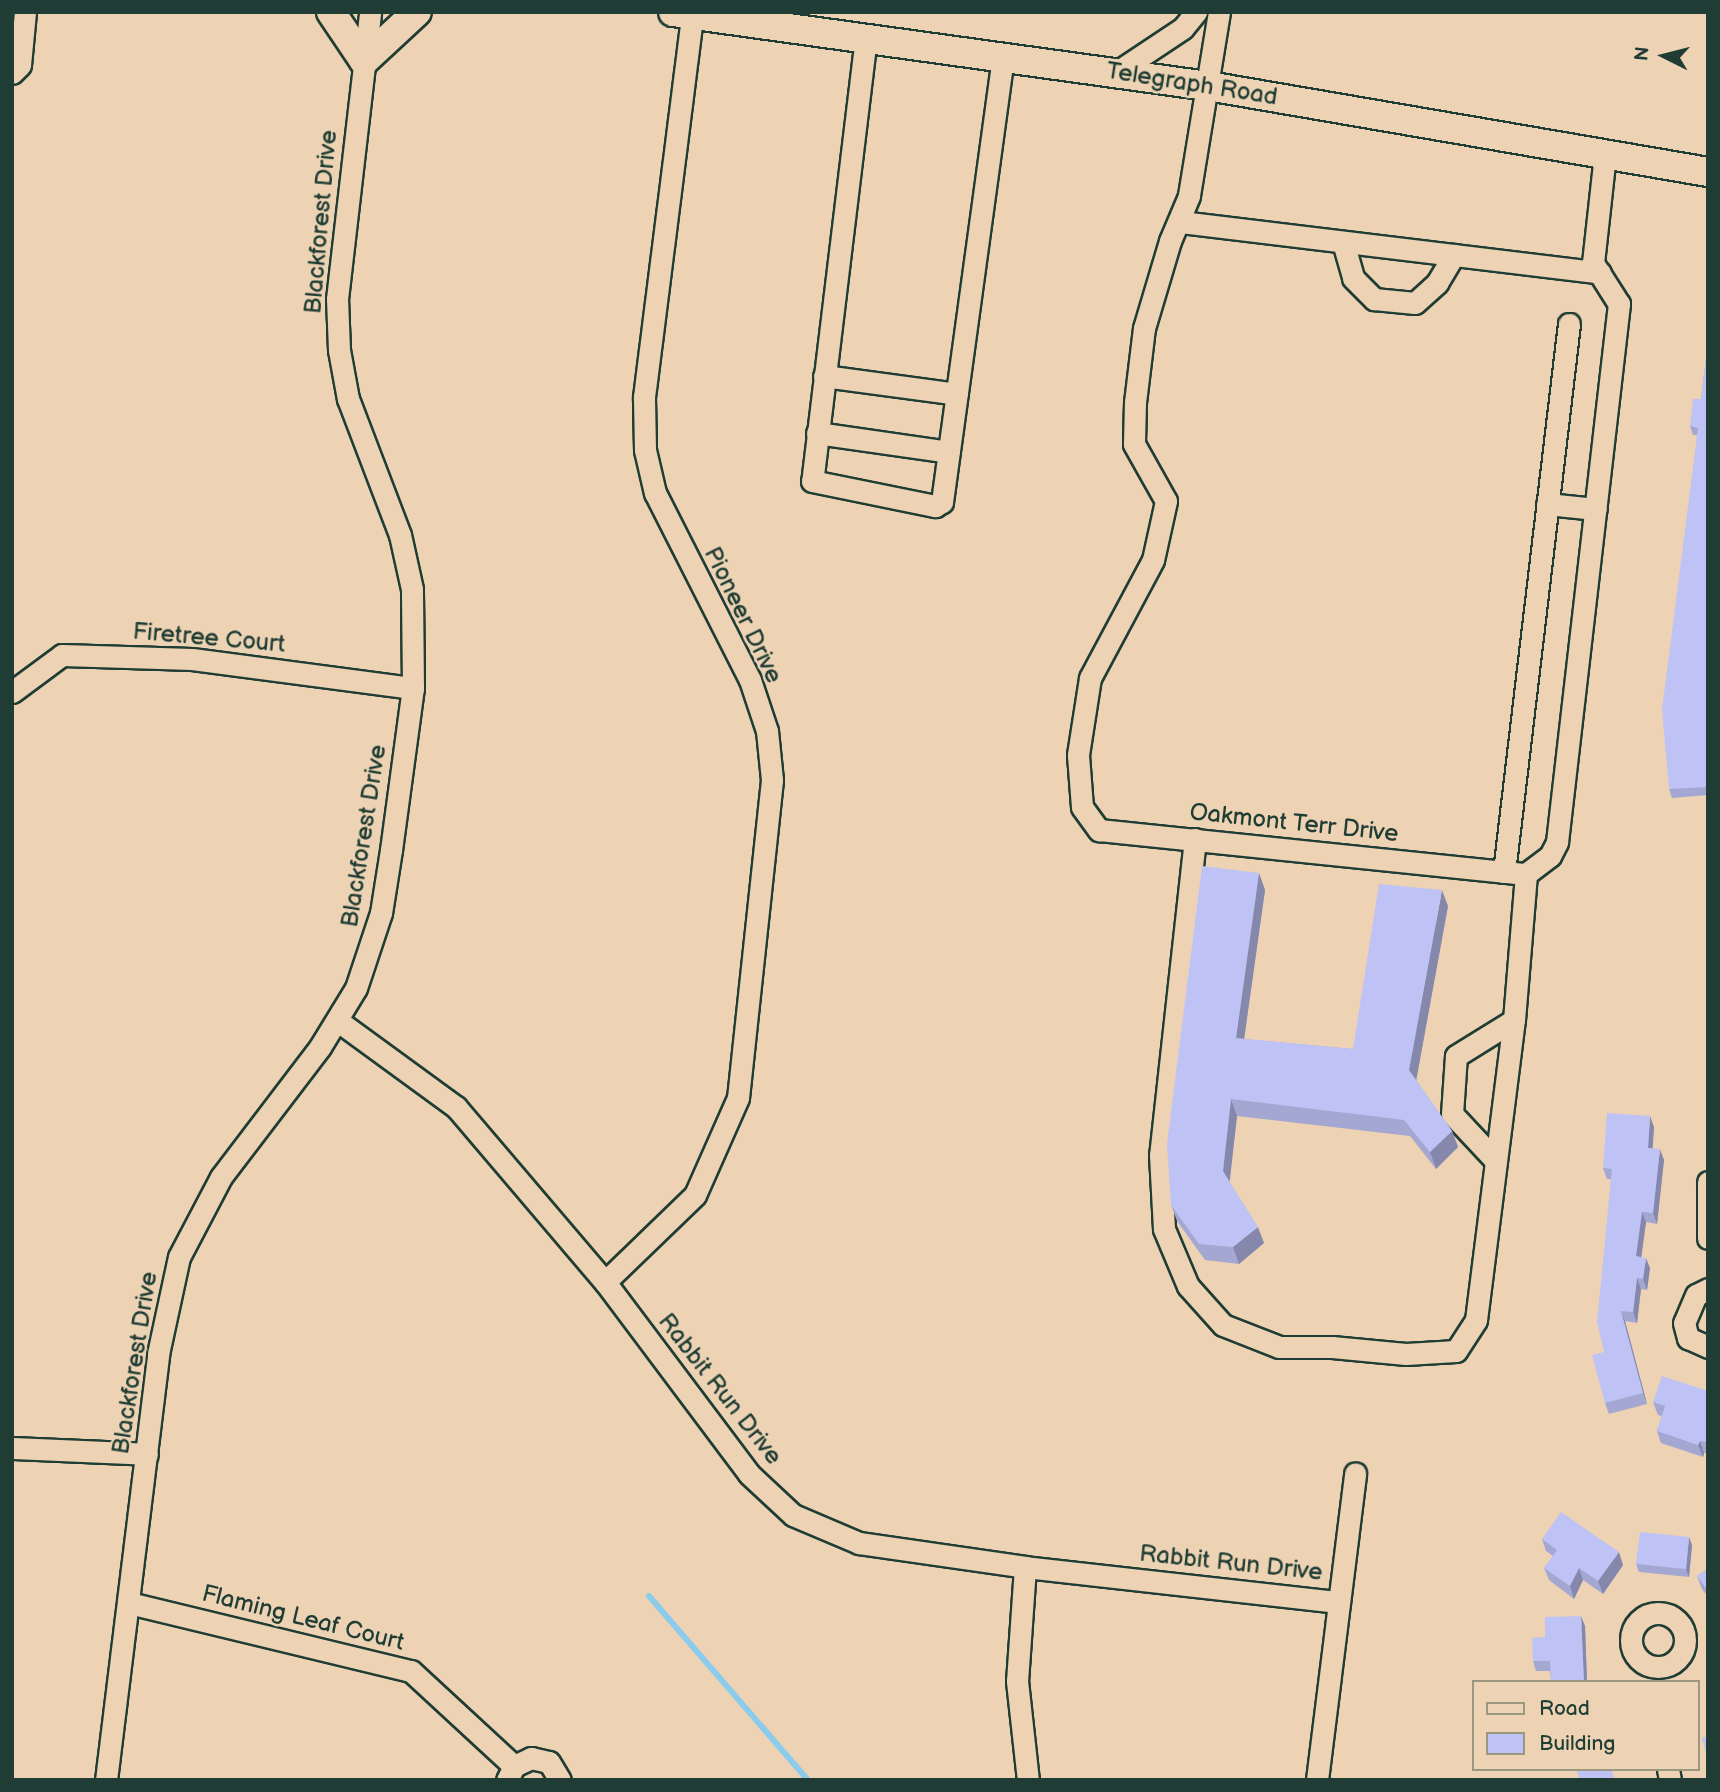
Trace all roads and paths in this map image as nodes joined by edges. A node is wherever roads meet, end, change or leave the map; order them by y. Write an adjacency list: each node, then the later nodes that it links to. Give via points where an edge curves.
1 (25, 12): 12 (street, via 20,65)
2 (331, 12): 10 (main road)
3 (370, 12): 10 (street, Blackforest Drive)
4 (417, 12): 10 (main road)
5 (1196, 12): 11 (street, via 1173,36)
6 (1219, 12): 13 (street, Oakmont Terr Drive)
7 (683, 13): 8 (main road, Telegraph Road); 37 (street, Pioneer Drive, via 644,397 645,450 655,493 750,680 767,731 772,780 738,1098 695,1195)
8 (866, 37): 9 (main road, Telegraph Road); 21 (street)
9 (1003, 56): 11 (main road, Telegraph Road); 22 (street)
10 (364, 61): 27 (street, Blackforest Drive, via 339,257 339,350 348,399 403,548 412,589)
11 (1117, 72): 13 (main road, Telegraph Road)
12 (12, 73)
13 (1208, 86): 14 (main road, Telegraph Road); 16 (street, Oakmont Terr Drive)
14 (1605, 155): 15 (main road, Telegraph Road); 19 (street, via 1593,263)
15 (1708, 172)
16 (1181, 222): 17 (street); 29 (street, Oakmont Terr Drive, via 1170,241 1144,328 1135,402 1134,444 1166,501 1153,560 1090,678 1079,755 1082,807 1099,830)
17 (1343, 242): 18 (street); 18 (street, via 1353,278 1374,299 1415,303 1437,283)
18 (1454, 255): 19 (street)
19 (1600, 273): 26 (street, via 1619,304)
20 (1569, 324): 25 (street)
21 (824, 376): 22 (street); 23 (street)
22 (957, 394): 24 (street)
23 (817, 433): 24 (street); 24 (street, via 815,485 935,506 943,502)
24 (949, 452)
25 (1547, 505): 26 (street); 30 (street)
26 (1595, 509): 31 (street, via 1557,842 1550,856)
27 (413, 688): 28 (street, Firetree Court, via 192,659 62,655); 33 (street, Blackforest Drive, via 382,913 370,955)
28 (12, 692)
29 (1195, 838): 30 (street, Oakmont Terr Drive); 34 (street, via 1161,1180 1164,1229 1188,1286 1223,1325 1279,1348 1456,1352 1476,1320)
30 (1504, 872): 31 (street, Oakmont Terr Drive)
31 (1526, 874): 32 (street)
32 (1514, 1020): 34 (street); 34 (street, via 1456,1056 1452,1114)
33 (338, 1021): 37 (street, Rabbit Run Drive, via 456,1107); 41 (street, Blackforest Drive, via 221,1177 179,1257 166,1299)
34 (1496, 1161)
35 (1708, 1182): 36 (street)
36 (1708, 1238)
37 (605, 1282): 43 (street, Rabbit Run Drive, via 749,1474 793,1515 859,1543)
38 (1708, 1289): 39 (street, via 1696,1295 1684,1323 1688,1338)
39 (1708, 1347)
40 (12, 1448): 41 (street)
41 (147, 1454): 45 (street, Blackforest Drive)
42 (1355, 1473): 44 (street)
43 (1025, 1567): 44 (street, Rabbit Run Drive); 49 (street, via 1017,1681)
44 (1339, 1602): 50 (street)
45 (129, 1603): 46 (street, Flaming Leaf Court, via 411,1671); 47 (street, Blackforest Drive)
46 (510, 1773): 48 (street, Flaming Leaf Court, via 540,1758 555,1769)
47 (106, 1780)
48 (560, 1780)
49 (1028, 1780)
50 (1317, 1780)

